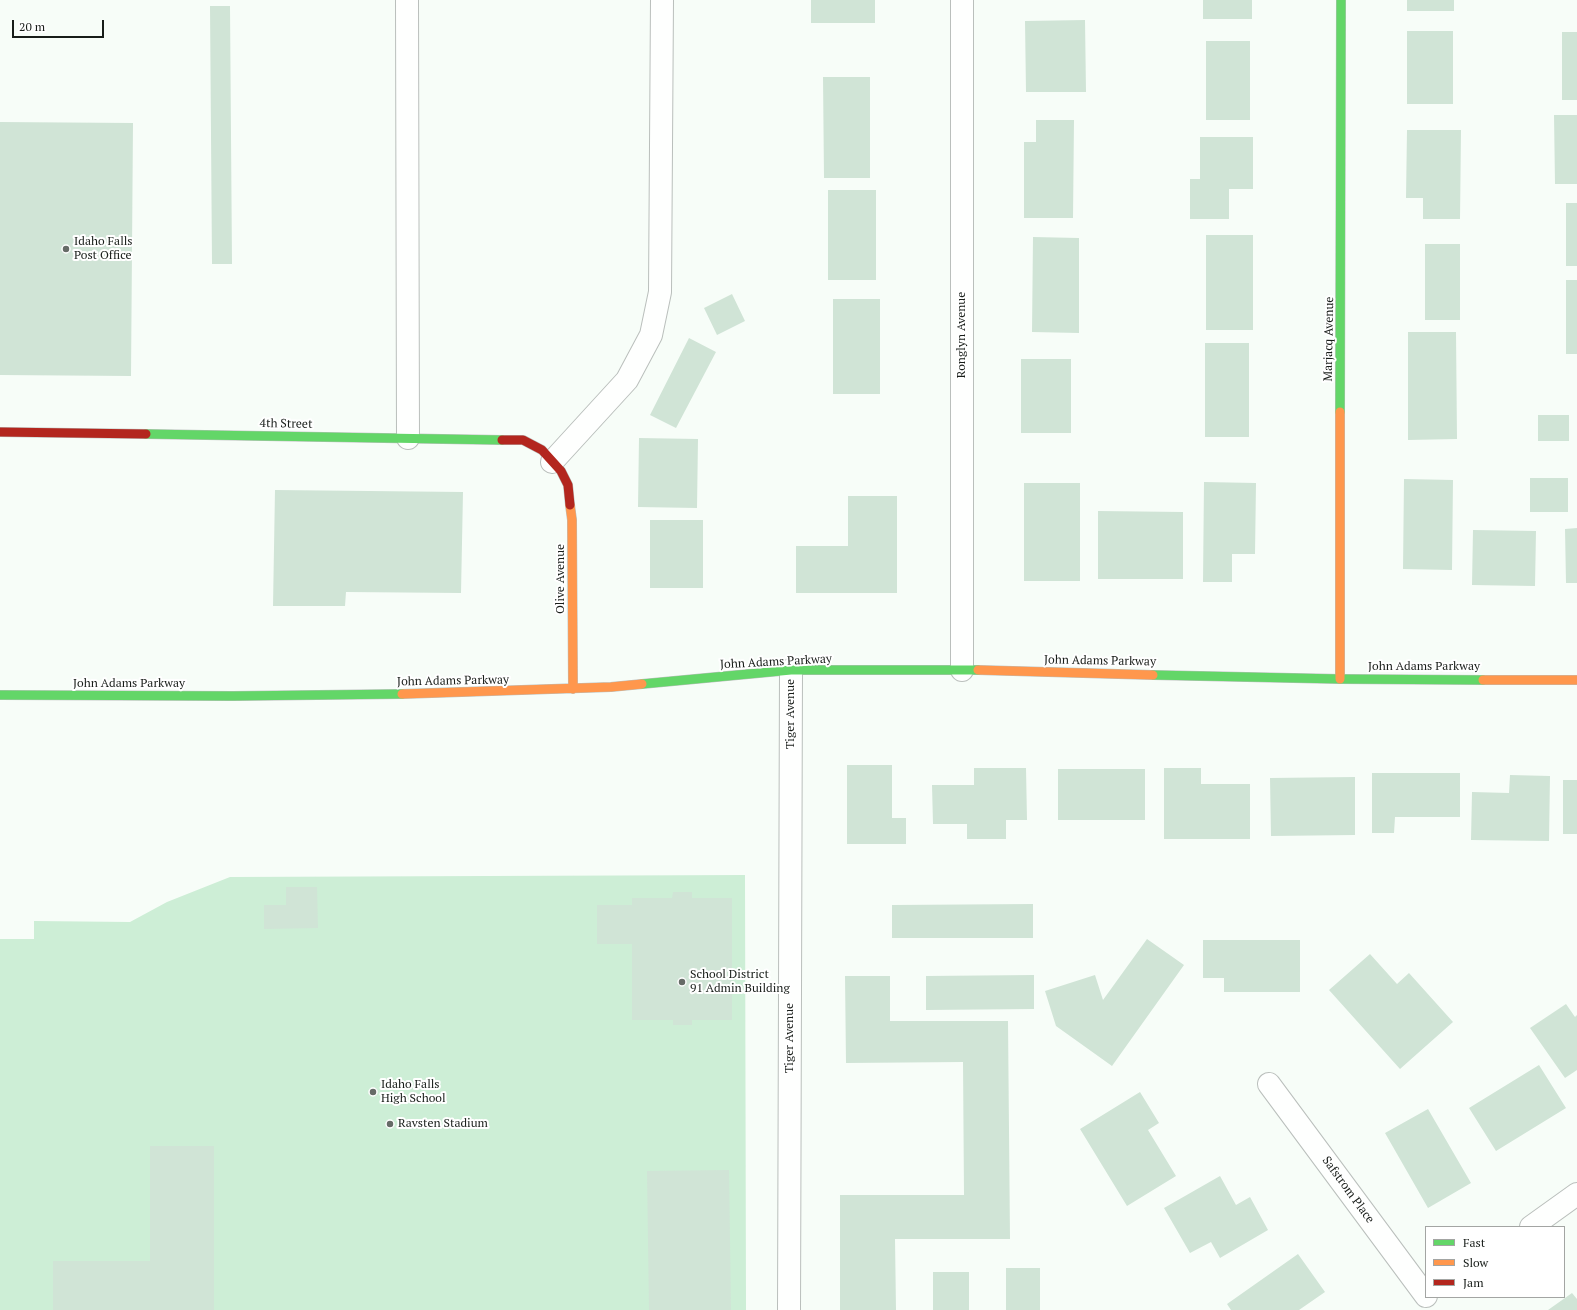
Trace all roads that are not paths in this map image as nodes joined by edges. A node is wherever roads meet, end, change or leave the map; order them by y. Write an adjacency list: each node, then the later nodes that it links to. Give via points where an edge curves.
1 (407, 0): 6 (street)
2 (662, 0): 7 (street, via 660,292 651,335 627,380)
3 (962, 0): 9 (street, Ronglyn Avenue)
4 (1341, 0): 10 (street, Marjacq Avenue)
5 (0, 432): 6 (street, 4th Street)
6 (408, 438): 7 (street, 4th Street, via 523,440 542,450)
7 (556, 466): 12 (street, Olive Avenue, via 568,485 572,520)
8 (791, 670): 9 (street, John Adams Parkway); 12 (street, John Adams Parkway); 18 (street, Tiger Avenue)
9 (962, 670): 10 (street, John Adams Parkway)
10 (1340, 678): 11 (street, John Adams Parkway)
11 (1577, 680)
12 (573, 689): 13 (street, John Adams Parkway, via 438,694)
13 (0, 695)
14 (1269, 1084): 17 (street, Safstrom Place)
15 (1577, 1194): 16 (street)
16 (1532, 1226)
17 (1425, 1297)
18 (789, 1310)

